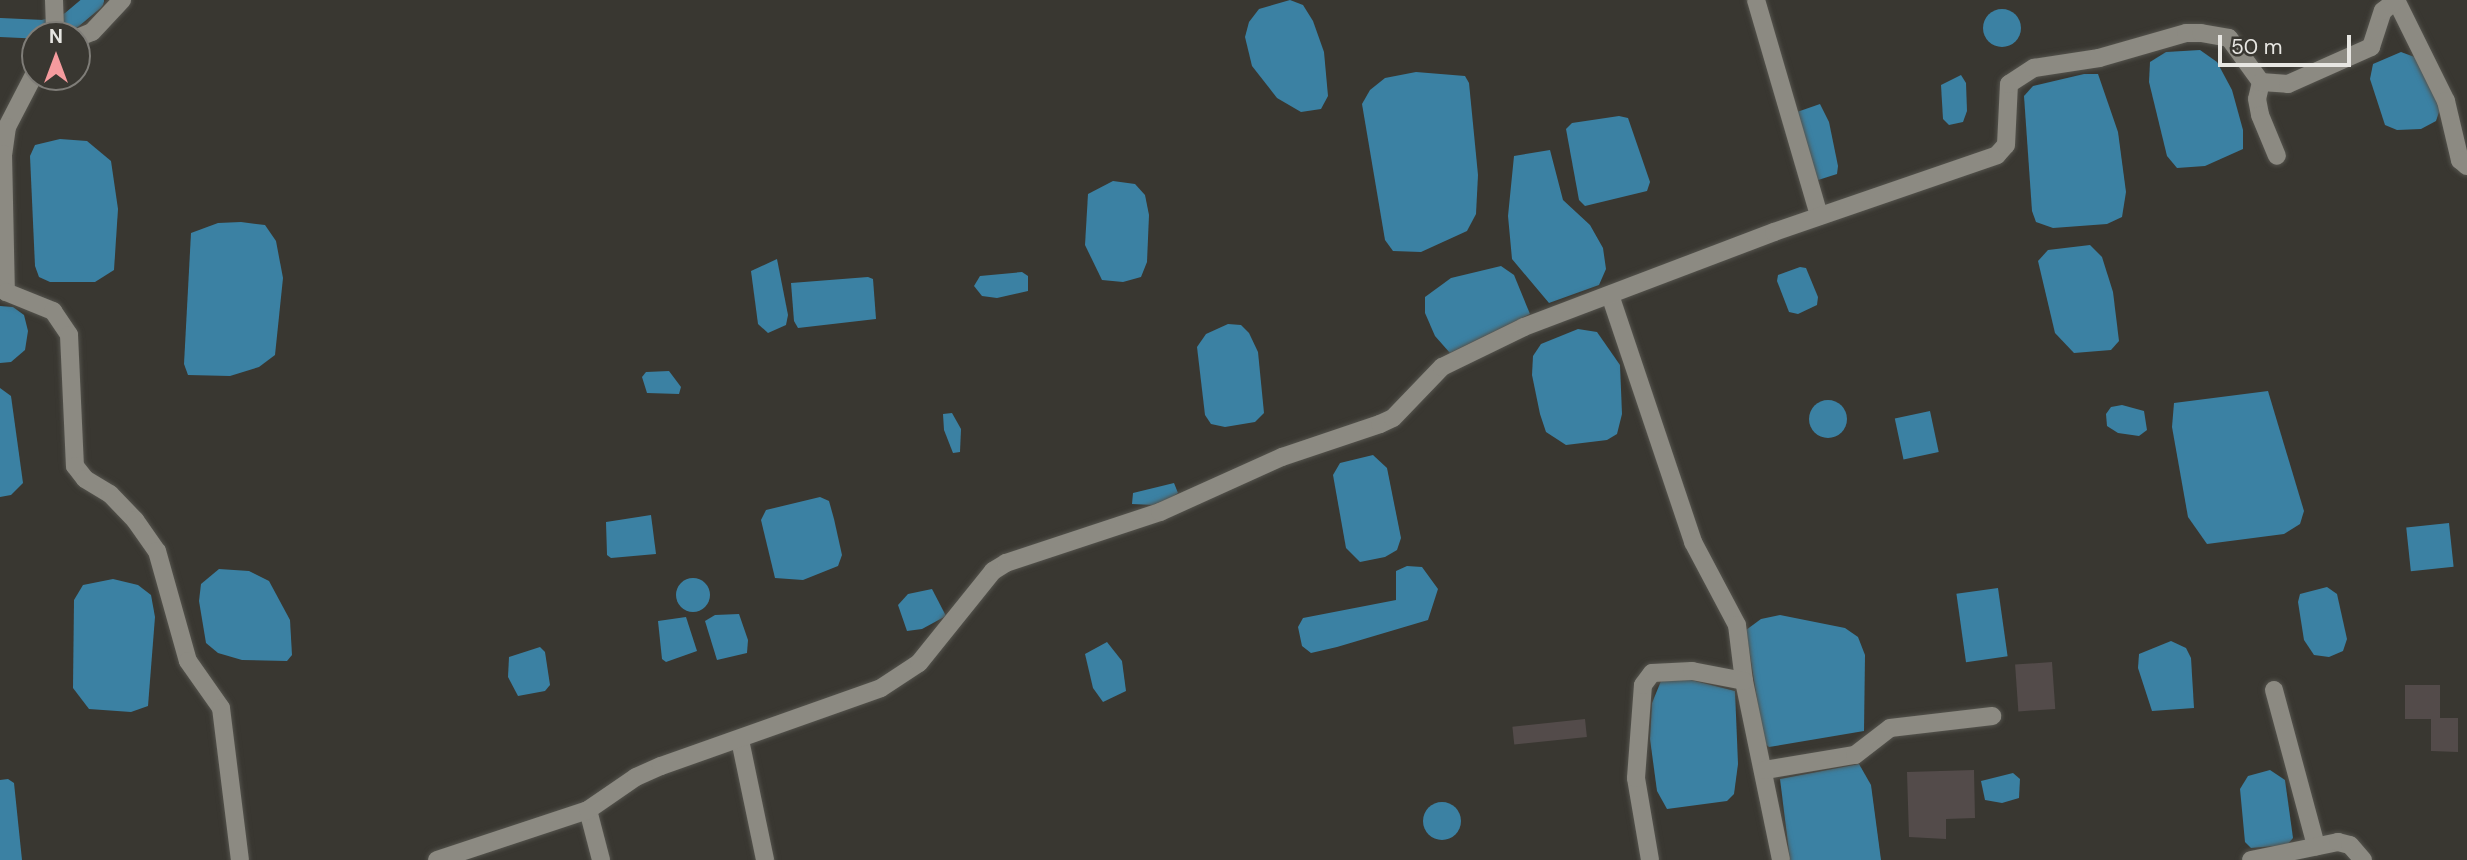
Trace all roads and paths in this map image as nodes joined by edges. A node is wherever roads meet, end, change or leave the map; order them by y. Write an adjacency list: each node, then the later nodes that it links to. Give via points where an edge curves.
1 (122, 0): 4 (street)
2 (1756, 0): 9 (street)
3 (2396, 0): 5 (street, via 2383,10 2376,39 2360,55 2288,84); 8 (street, via 2446,101 2460,160)
4 (91, 32)
5 (2261, 82): 7 (street, via 2260,115); 9 (street, via 2229,38 2201,33 2186,33 2099,58 2034,68 2009,84 2009,128 2002,151)
6 (26, 91): 18 (street, via 7,127 3,154 6,292 53,311 69,335 75,466 85,479 110,494 157,551 188,661 220,708)
7 (2277, 156)
8 (2467, 166)
9 (1819, 216): 10 (street)
10 (1610, 295): 11 (street, via 1693,542 1737,625); 14 (street, via 1524,327 1442,367 1393,418 1380,425 1282,457 1160,512 1006,563 988,578 919,663 897,680)
11 (1744, 681): 15 (street); 22 (street, via 1692,671 1652,673 1643,685 1636,778)
12 (2274, 690): 17 (street)
13 (1992, 716): 15 (street, via 1890,728 1855,755)
14 (740, 740): 16 (street, via 636,777); 21 (street)
15 (1765, 770): 23 (street)
16 (588, 810): 19 (street); 20 (street)
17 (2316, 846): 24 (street); 25 (street, via 2350,845)
18 (240, 860)
19 (438, 860)
20 (601, 860)
21 (765, 860)
22 (1650, 860)
23 (1781, 860)
24 (2251, 860)
25 (2363, 860)

